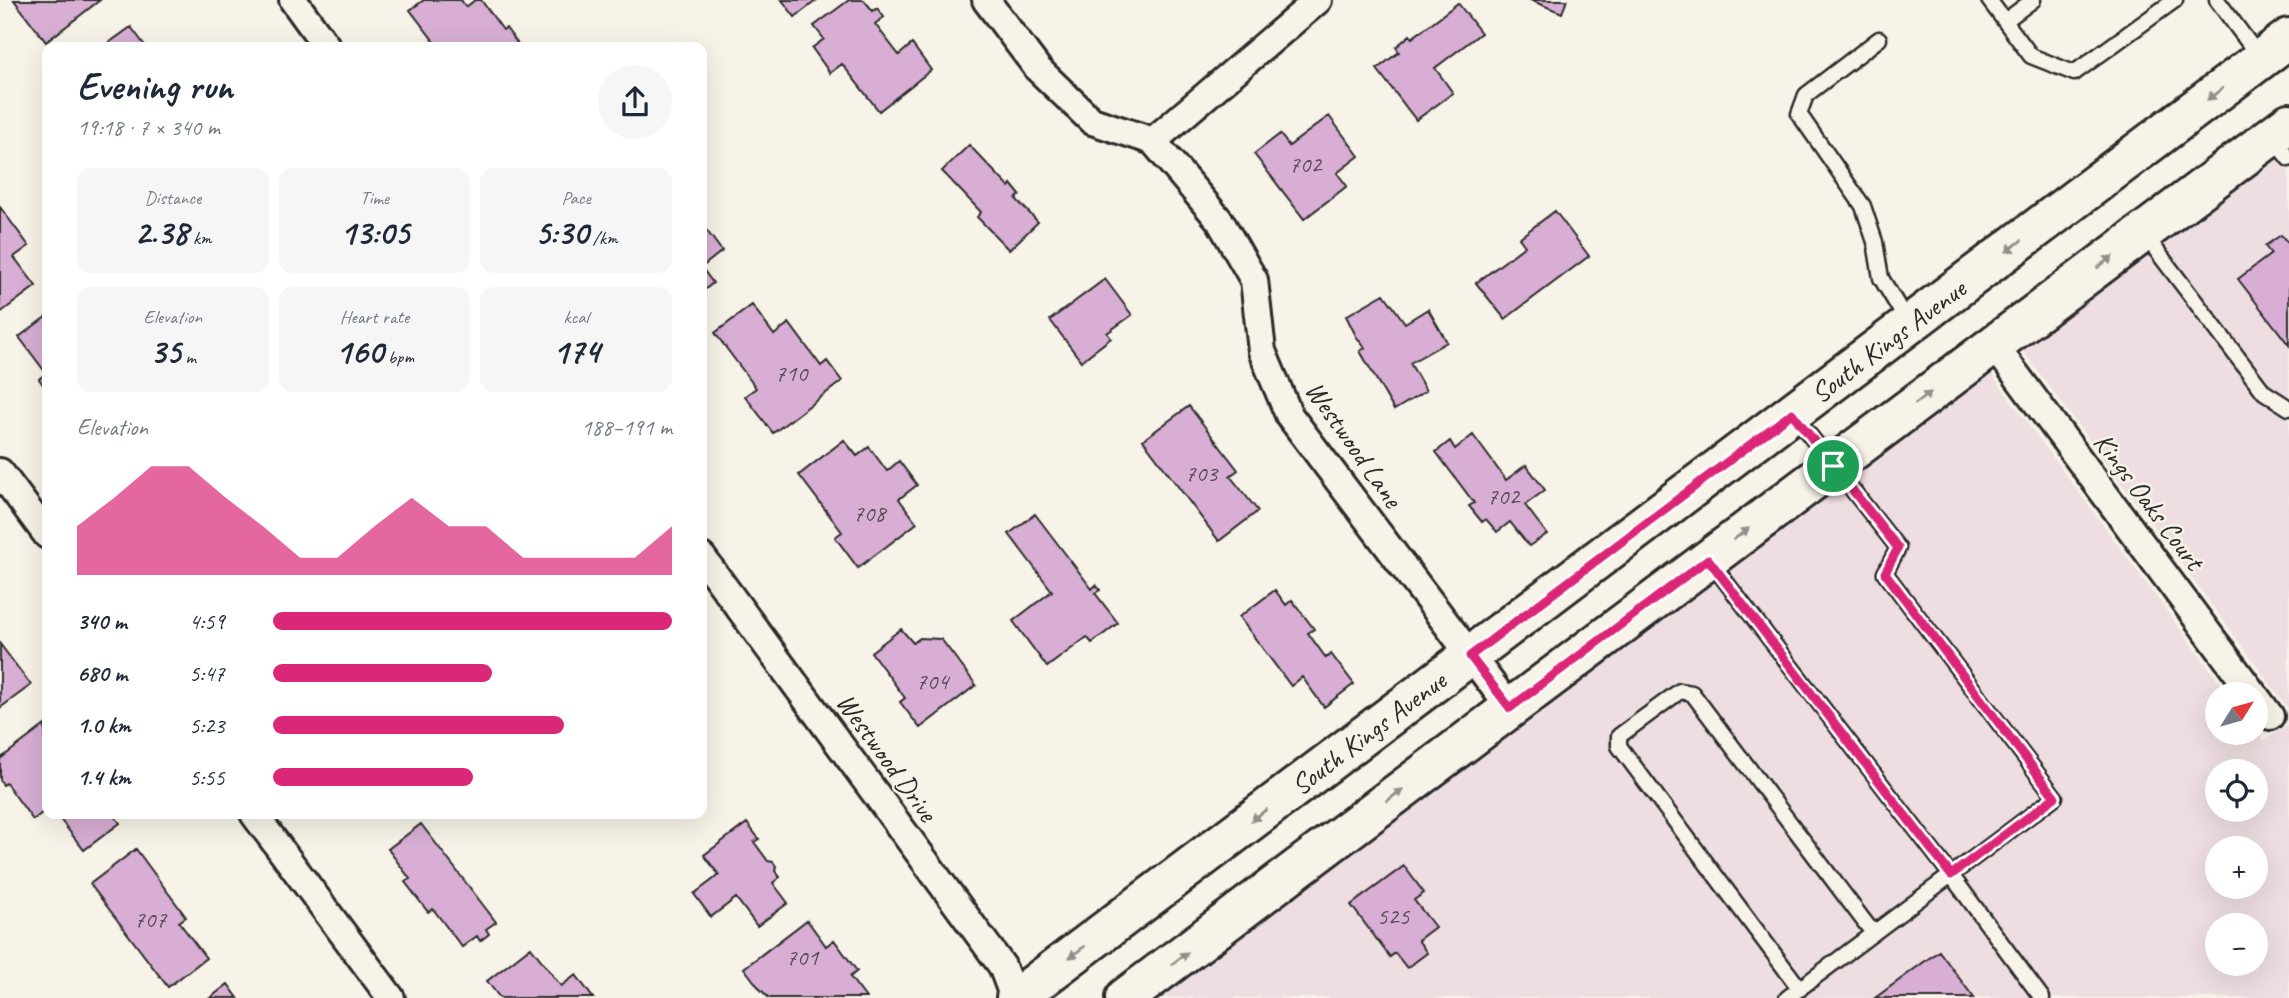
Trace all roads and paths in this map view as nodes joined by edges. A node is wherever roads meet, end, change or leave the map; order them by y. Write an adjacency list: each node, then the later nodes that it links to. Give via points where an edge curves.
1 (293, 0): 10 (street)
2 (986, 0): 13 (street, via 1038,69 1092,121)
3 (1318, 0): 13 (street)
4 (1989, 0): 8 (lane)
5 (2033, 0): 8 (lane)
6 (2175, 0): 8 (lane, via 2074,73 2031,56)
7 (2217, 0): 11 (lane)
8 (2005, 21)
9 (1879, 39): 15 (lane, via 1806,95 1799,114 1863,206 1881,278)
10 (323, 42)
11 (2275, 49): 15 (main road, South Kings Avenue, one-way to 15)
12 (2283, 139): 14 (main road)
13 (1153, 141): 24 (street, Westwood Lane, via 1220,221 1254,280 1262,351 1289,415)
14 (2143, 233): 16 (main road, one-way to 14); 17 (lane, via 2264,392)
15 (1909, 325): 18 (main road, South Kings Avenue)
16 (1994, 345): 19 (main road, one-way to 16); 25 (street, Kings Oaks Court)
17 (2289, 408)
18 (1792, 413): 19 (lane); 24 (main road, South Kings Avenue)
19 (1833, 466): 22 (main road, one-way to 19); 28 (lane, via 1898,548 1885,573 2055,797)
20 (0, 472): 21 (street)
21 (42, 529)
22 (1708, 559): 26 (main road); 28 (lane)
23 (707, 564): 32 (street, Westwood Drive, via 1002,966)
24 (1470, 656): 26 (street, Westwood Lane); 32 (main road, South Kings Avenue, one-way to 32)
25 (2244, 682)
26 (1510, 708): 33 (main road, one-way to 26)
27 (258, 819): 31 (street)
28 (1951, 875): 29 (lane); 35 (lane)
29 (1873, 933): 30 (lane); 30 (lane, via 1692,694 1680,691 1619,736 1619,746)
30 (1800, 989): 34 (lane)
31 (391, 998)
32 (1015, 998)
33 (1125, 998)
34 (1787, 998)
35 (2042, 998)

